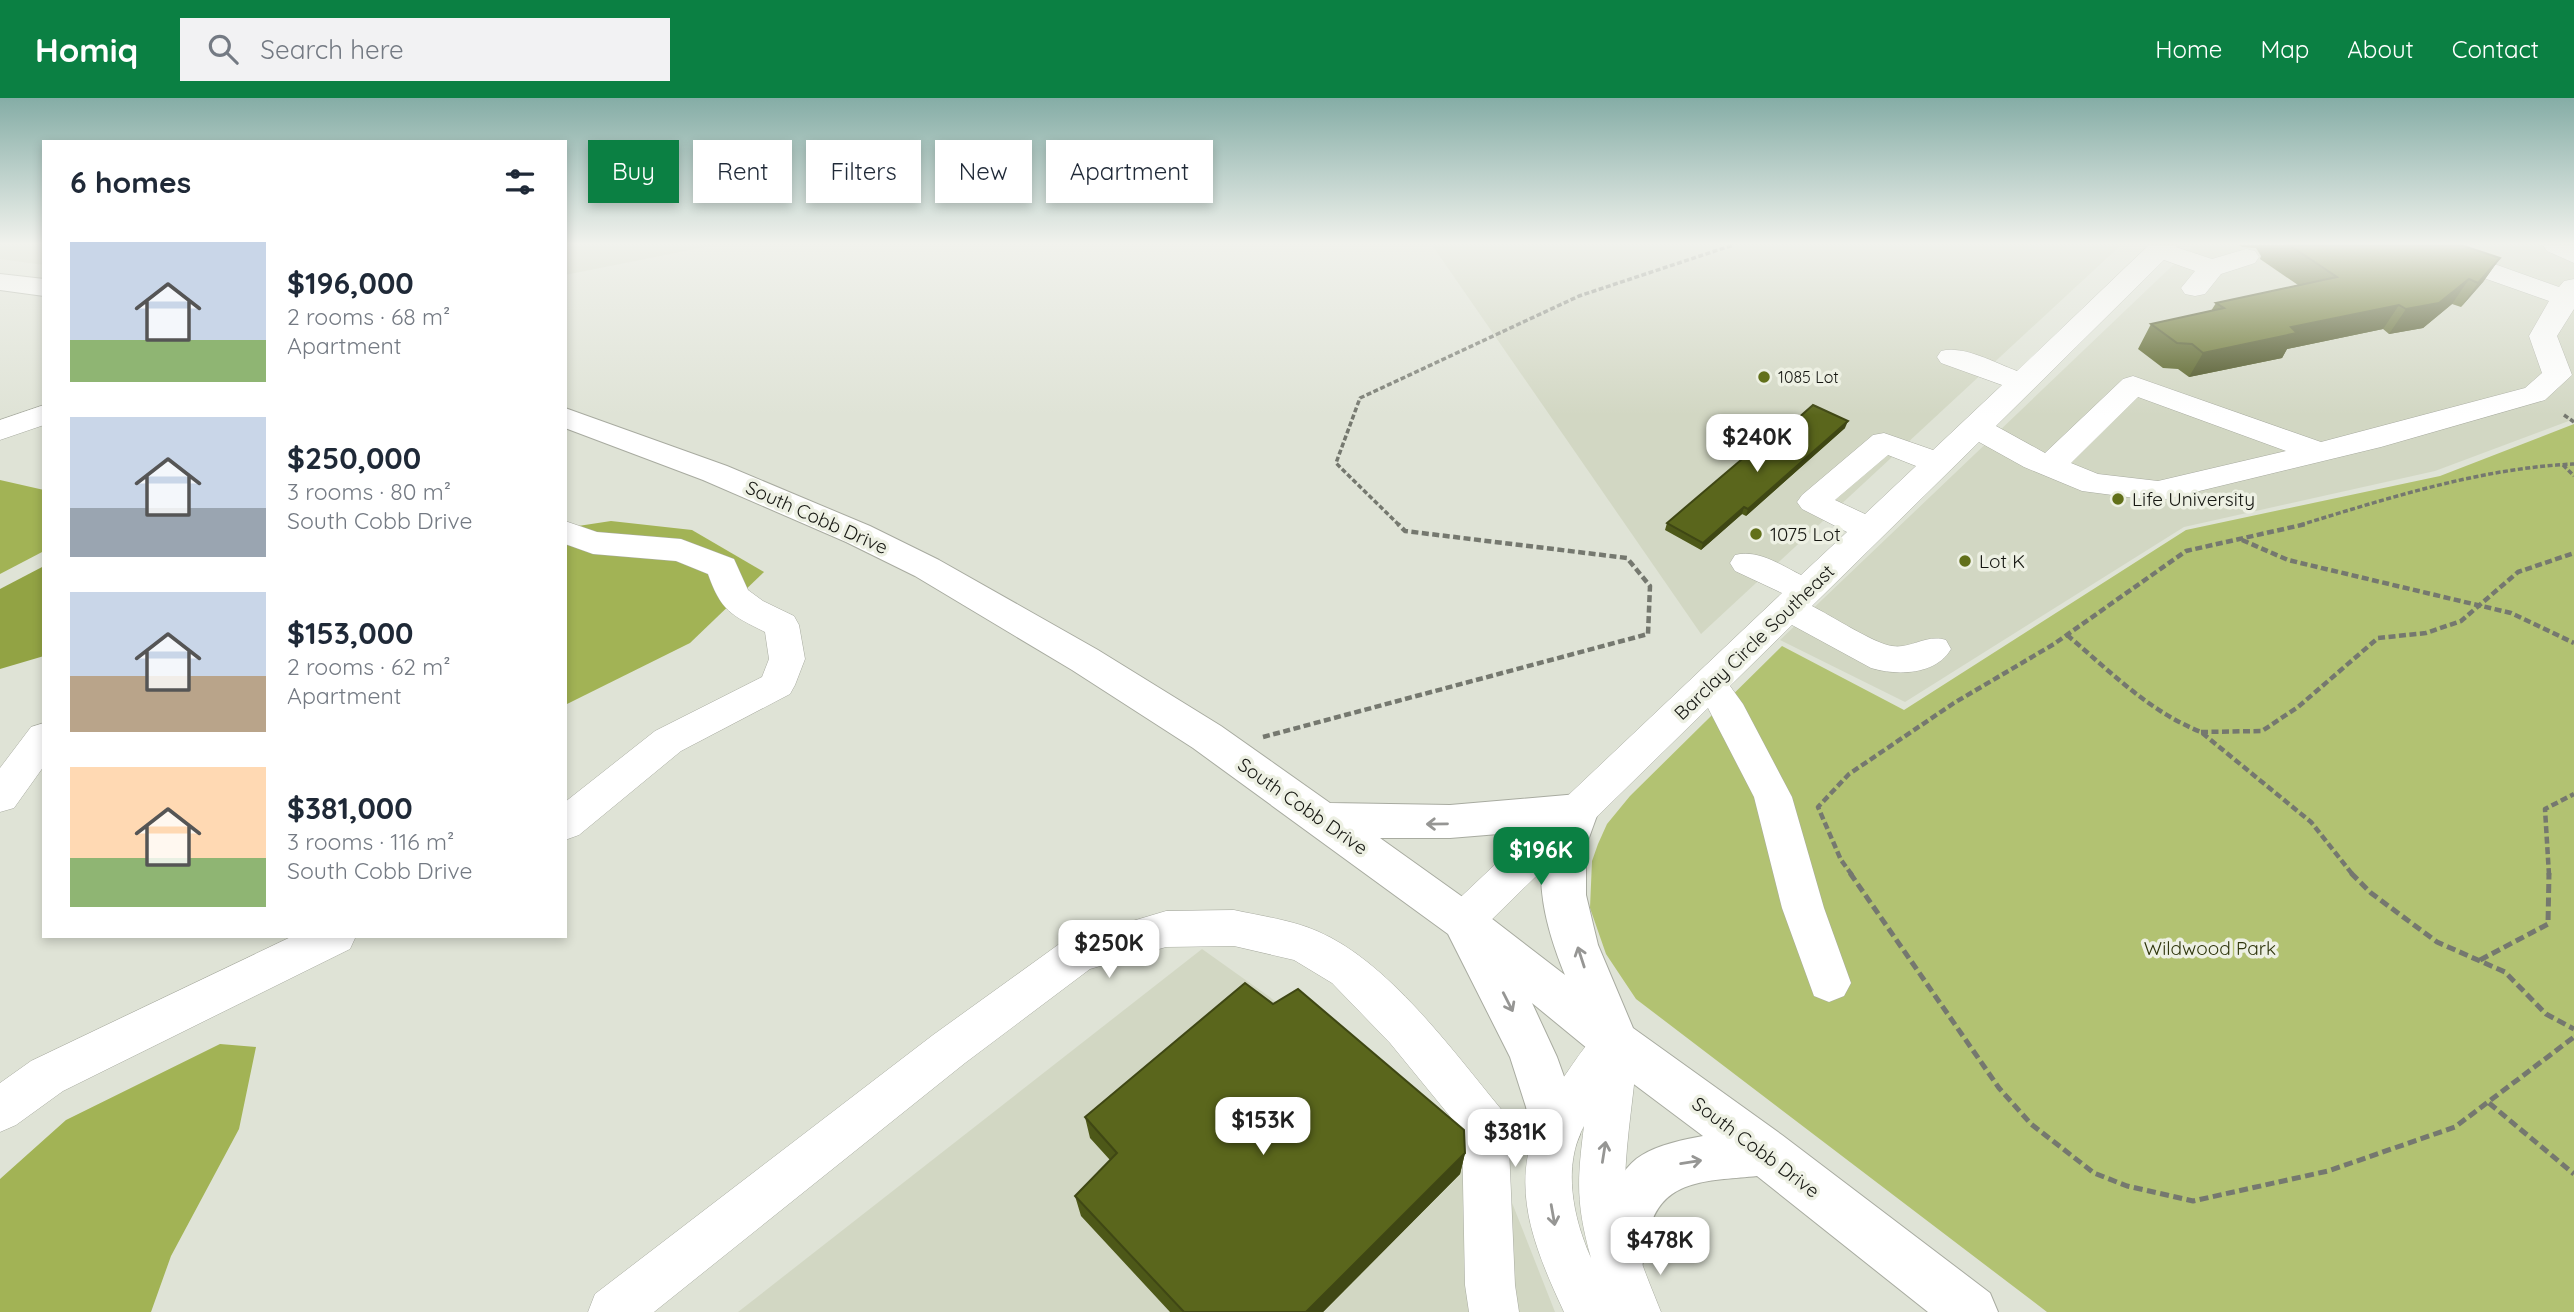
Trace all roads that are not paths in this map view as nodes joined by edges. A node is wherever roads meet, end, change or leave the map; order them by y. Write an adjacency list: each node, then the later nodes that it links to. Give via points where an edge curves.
1 (2106, 302): 4 (street, Barclay Circle Southeast)
2 (2566, 302): 9 (street, via 2543,336 2557,375 2535,394)
3 (1951, 357): 4 (street)
4 (2023, 383): 7 (street, Barclay Circle Southeast)
5 (42, 415): 8 (street)
6 (567, 418): 21 (main road, South Cobb Drive, via 775,498 927,568 1085,660)
7 (1977, 428): 10 (street, Barclay Circle Southeast); 11 (lane)
8 (0, 431)
9 (2319, 452): 11 (lane, via 2158,491 2093,484); 11 (street, via 2133,385)
10 (1940, 464): 12 (street, Barclay Circle Southeast); 12 (street, via 1884,442 1813,502)
11 (2036, 467)
12 (1871, 530): 15 (street, Barclay Circle Southeast)
13 (567, 533): 22 (street, via 593,543 681,550 722,567 733,596 782,625 788,660 777,685 668,741)
14 (1747, 563): 15 (lane)
15 (1798, 600): 16 (street, via 1884,659 1914,659); 17 (street, Barclay Circle Southeast)
16 (1934, 649)
17 (1709, 685): 20 (street, Barclay Circle Southeast); 25 (street, via 1725,704 1773,797)
18 (42, 740): 19 (street)
19 (0, 797)
20 (1578, 810): 21 (main road, one-way to 21, via 1440,824); 23 (street, Barclay Circle Southeast); 26 (main road, one-way to 20, via 1581,961 1569,915 1565,845)
21 (1322, 819): 23 (main road, South Cobb Drive)
22 (567, 822)
23 (1463, 921): 26 (main road, South Cobb Drive); 28 (main road, one-way to 28, via 1530,1044 1545,1081)
24 (331, 938): 27 (street, via 47,1076)
25 (1829, 983)
26 (1616, 1043): 28 (street); 29 (main road, South Cobb Drive); 30 (street, one-way to 26, via 1605,1220 1601,1184)
27 (0, 1110)
28 (1556, 1134): 33 (street, one-way to 33, via 1549,1180 1557,1235)
29 (1765, 1152): 30 (main road, one-way to 29, via 1621,1235 1636,1193 1645,1182 1681,1163); 34 (main road, South Cobb Drive)
30 (1627, 1290)
31 (613, 1312): 32 (street, via 949,1049 1077,955 1166,929 1220,928 1304,944 1347,971 1406,1029 1485,1124)
32 (1494, 1312)
33 (1590, 1312)
34 (1971, 1312)

